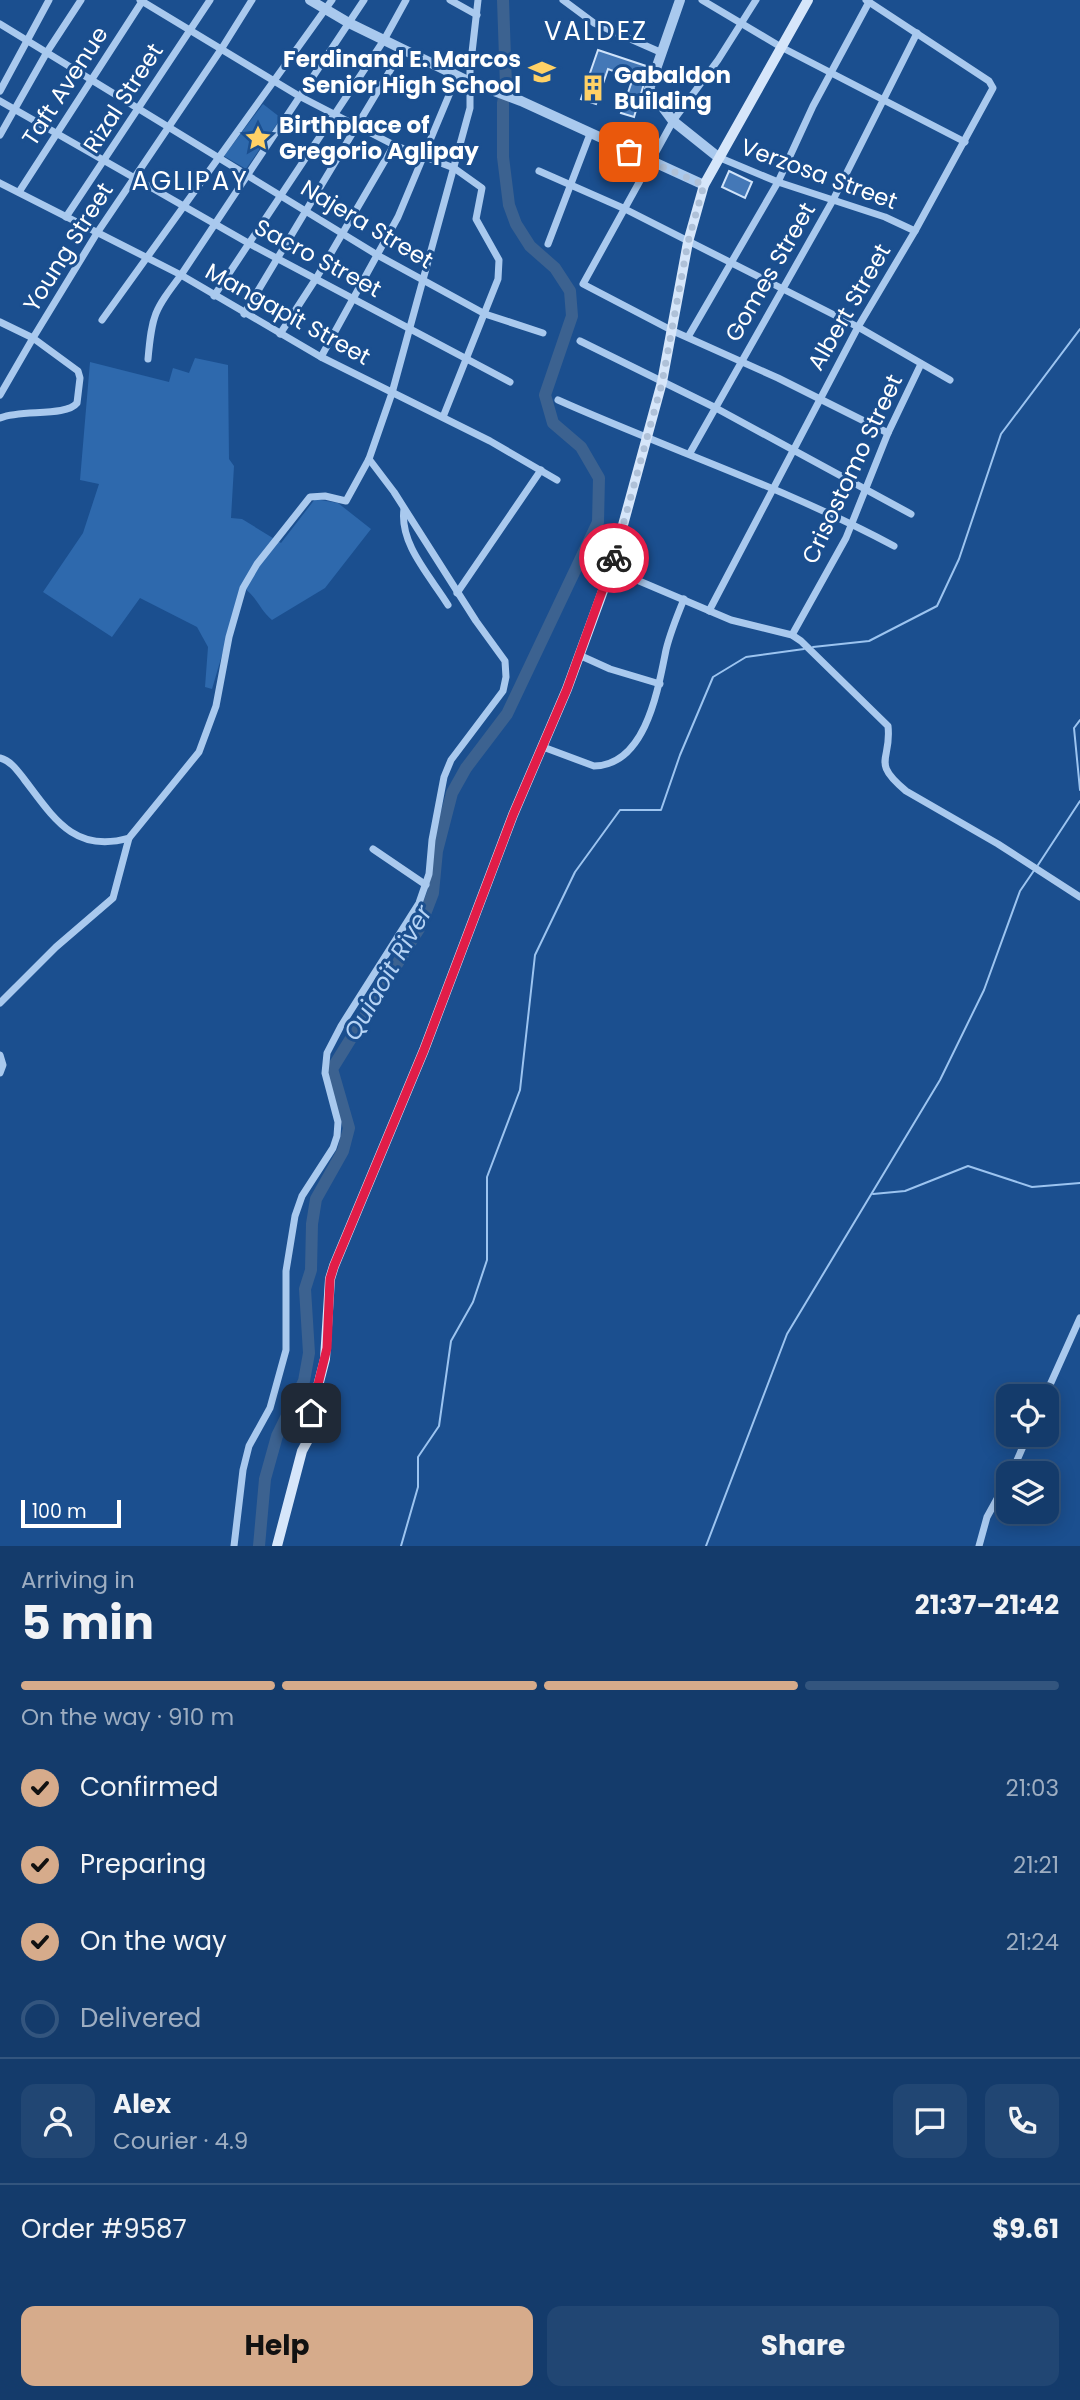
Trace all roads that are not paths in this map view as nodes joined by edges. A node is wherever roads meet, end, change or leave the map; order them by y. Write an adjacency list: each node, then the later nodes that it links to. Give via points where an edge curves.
1 (49, 0): 24 (street)
2 (81, 0): 29 (street)
3 (142, 0): 22 (street); 33 (street, Taft Avenue)
4 (210, 0): 22 (street, Rizal Street)
5 (251, 0): 27 (street, Young Street)
6 (310, 0): 17 (street)
7 (363, 0): 19 (street)
8 (406, 0): 25 (street)
9 (450, 0): 18 (street)
10 (478, 0): 18 (street)
11 (563, 0): 30 (street, via 594,23)
12 (680, 0): 30 (street)
13 (702, 0): 20 (street)
14 (756, 0): 20 (street)
15 (808, 0): 26 (main road)
16 (868, 1): 23 (street, Albert Street); 31 (street)
17 (329, 5): 19 (street); 34 (street)
18 (477, 15): 35 (street)
19 (349, 23): 25 (street); 37 (street)
20 (740, 23): 26 (street); 43 (street)
21 (0, 24): 24 (street, Najera Street)
22 (192, 29): 27 (street); 40 (street, Rizal Street)
23 (917, 33): 39 (street, Gomes Street); 49 (street, Albert Street, via 992,84)
24 (29, 39): 29 (street, Najera Street); 36 (street)
25 (384, 40): 28 (street); 42 (street)
26 (781, 47): 31 (street); 52 (main road)
27 (222, 48): 34 (street); 44 (street, Young Street)
28 (403, 49): 32 (street); 45 (street)
29 (47, 52): 33 (street, Najera Street); 41 (street)
30 (660, 52): 43 (street, Verzosa Street, via 649,89)
31 (831, 72): 39 (street); 60 (street)
32 (457, 76): 35 (street); 53 (street)
33 (92, 78): 40 (street, Najera Street); 46 (street, Taft Avenue)
34 (275, 80): 37 (street); 51 (street)
35 (470, 82): 47 (street); 56 (street, via 470,108)
36 (0, 91)
37 (299, 96): 42 (street); 58 (street)
38 (0, 101): 41 (street, Sacro Street)
39 (885, 101): 49 (street); 66 (street, Gomes Street)
40 (139, 107): 44 (street, Najera Street); 54 (street, Rizal Street)
41 (16, 111): 46 (street, Sacro Street); 48 (street)
42 (334, 114): 45 (street); 65 (street)
43 (673, 121): 52 (street, Verzosa Street); 55 (street)
44 (169, 125): 51 (street, Najera Street); 59 (street, Young Street)
45 (359, 126): 50 (street); 69 (street)
46 (57, 134): 54 (street, Sacro Street); 64 (street, Taft Avenue)
47 (590, 134): 55 (street); 62 (street)
48 (0, 135)
49 (965, 142): 72 (street, Albert Street)
50 (394, 145): 53 (street); 74 (street)
51 (219, 157): 58 (street, Najera Street); 67 (street)
52 (718, 157): 60 (street, Verzosa Street); 63 (main road)
53 (424, 159): 56 (street); 78 (street)
54 (104, 162): 59 (street, Sacro Street); 70 (street, Rizal Street)
55 (649, 162): 63 (street); 68 (street)
56 (454, 168): 84 (street); 89 (street, via 482,188 476,219 499,260 495,291)
57 (539, 171): 62 (street, Crisostomo Street)
58 (247, 175): 65 (street, Najera Street); 71 (street)
59 (135, 178): 67 (street, Sacro Street); 73 (street, Young Street)
60 (778, 182): 66 (street, Verzosa Street); 81 (street)
61 (0, 183): 64 (street, Mangapit Street)
62 (569, 183): 68 (street, Crisostomo Street); 77 (street)
63 (704, 185): 75 (main road)
64 (19, 192): 70 (street, Mangapit Street)
65 (280, 194): 69 (street, Najera Street); 76 (street)
66 (833, 201): 72 (street, Verzosa Street); 85 (street, Gomes Street)
67 (182, 206): 71 (street, Sacro Street); 79 (street)
68 (623, 208): 75 (street, Crisostomo Street); 94 (street, via 583,284)
69 (307, 211): 74 (street, Najera Street); 80 (street)
70 (66, 217): 73 (street, Mangapit Street)
71 (215, 224): 76 (street, Sacro Street); 82 (street)
72 (915, 231): 92 (street, Albert Street)
73 (97, 233): 79 (street, Mangapit Street); 98 (street, Young Street)
74 (343, 233): 78 (street, Najera Street); 83 (street)
75 (688, 242): 81 (street, Crisostomo Street); 94 (main road)
76 (250, 244): 80 (street, Sacro Street); 86 (street)
77 (548, 244)
78 (379, 256): 84 (street, Najera Street); 87 (street)
79 (148, 258): 82 (street, Mangapit Street); 90 (street)
80 (278, 258): 83 (street, Sacro Street); 88 (street)
81 (730, 264): 85 (street, Crisostomo Street); 97 (street)
82 (181, 275): 86 (street, Mangapit Street); 101 (street, via 153,314)
83 (317, 277): 87 (street, Sacro Street); 96 (street)
84 (422, 280): 89 (street, Najera Street); 93 (street)
85 (781, 288): 92 (street, Crisostomo Street); 103 (street, Gomes Street)
86 (214, 296): 88 (street, Mangapit Street)
87 (354, 299): 93 (street, Sacro Street); 100 (street)
88 (244, 314): 96 (street, Mangapit Street)
89 (485, 314): 95 (street, Najera Street); 102 (street)
90 (102, 320)
91 (0, 322): 98 (street)
92 (858, 327): 104 (street, Crisostomo Street); 110 (street, Albert Street)
93 (408, 328): 102 (street, Sacro Street); 108 (street)
94 (673, 331): 97 (street); 107 (main road)
95 (543, 333)
96 (280, 334): 100 (street, Mangapit Street)
97 (688, 337): 103 (street)
98 (33, 338): 109 (street); 114 (street, Young Street, via 78,370 77,403 68,410)
99 (580, 341): 107 (street)
100 (321, 357): 108 (street, Mangapit Street)
101 (148, 359)
102 (467, 359): 106 (street, Sacro Street); 113 (street)
103 (741, 361): 110 (street); 112 (street, Gomes Street)
104 (921, 364): 105 (street); 115 (street, Crisostomo Street)
105 (950, 380)
106 (510, 382)
107 (662, 383): 112 (street); 116 (main road)
108 (392, 393): 113 (street, Mangapit Street); 119 (street)
109 (0, 395)
110 (819, 399): 115 (street); 117 (street, Albert Street)
111 (558, 400): 116 (street)
112 (714, 407): 117 (street); 118 (street, Gomes Street)
113 (443, 417): 120 (street, Mangapit Street)
114 (0, 418)
115 (888, 433): 123 (street, Crisostomo Street)
116 (646, 439): 118 (street); 128 (main road)
117 (794, 452): 122 (street, Albert Street); 123 (street)
118 (690, 453): 122 (street)
119 (369, 459): 124 (street); 138 (street, via 346,501 310,497 249,576 229,637 205,741)
120 (541, 470): 121 (street, Mangapit Street); 129 (street)
121 (557, 480)
122 (774, 488): 126 (street); 132 (street, Albert Street)
123 (865, 488): 125 (street); 126 (street, Crisostomo Street)
124 (404, 508): 129 (street); 131 (street, via 405,536)
125 (911, 514)
126 (852, 523): 127 (street); 133 (street, Crisostomo Street)
127 (894, 546)
128 (611, 569): 130 (street); 134 (main road)
129 (457, 593): 140 (street, via 505,660 506,677 503,691 451,760 444,777)
130 (684, 599): 132 (street); 135 (street, via 670,634)
131 (448, 606)
132 (709, 611): 133 (street)
133 (792, 635): 141 (street, via 888,726 884,757 886,772 893,780)
134 (579, 655): 135 (street); 136 (main road)
135 (660, 684): 136 (street, via 646,724 621,756 594,766)
136 (543, 747): 149 (main road, via 334,1266 325,1359 309,1438)
137 (0, 758): 138 (street, via 12,765 68,833 104,841)
138 (129, 838): 142 (street, via 113,898)
139 (373, 849): 140 (street)
140 (426, 885): 148 (street, via 327,1054 325,1073 338,1122 337,1136 295,1216 286,1271 286,1350 270,1408 257,1429 243,1470)
141 (1080, 897)
142 (0, 1003)
143 (0, 1055): 144 (street)
144 (0, 1073)
145 (1080, 1318): 146 (street)
146 (1050, 1384)
147 (996, 1500): 150 (street)
148 (234, 1546)
149 (277, 1546)
150 (979, 1546)

